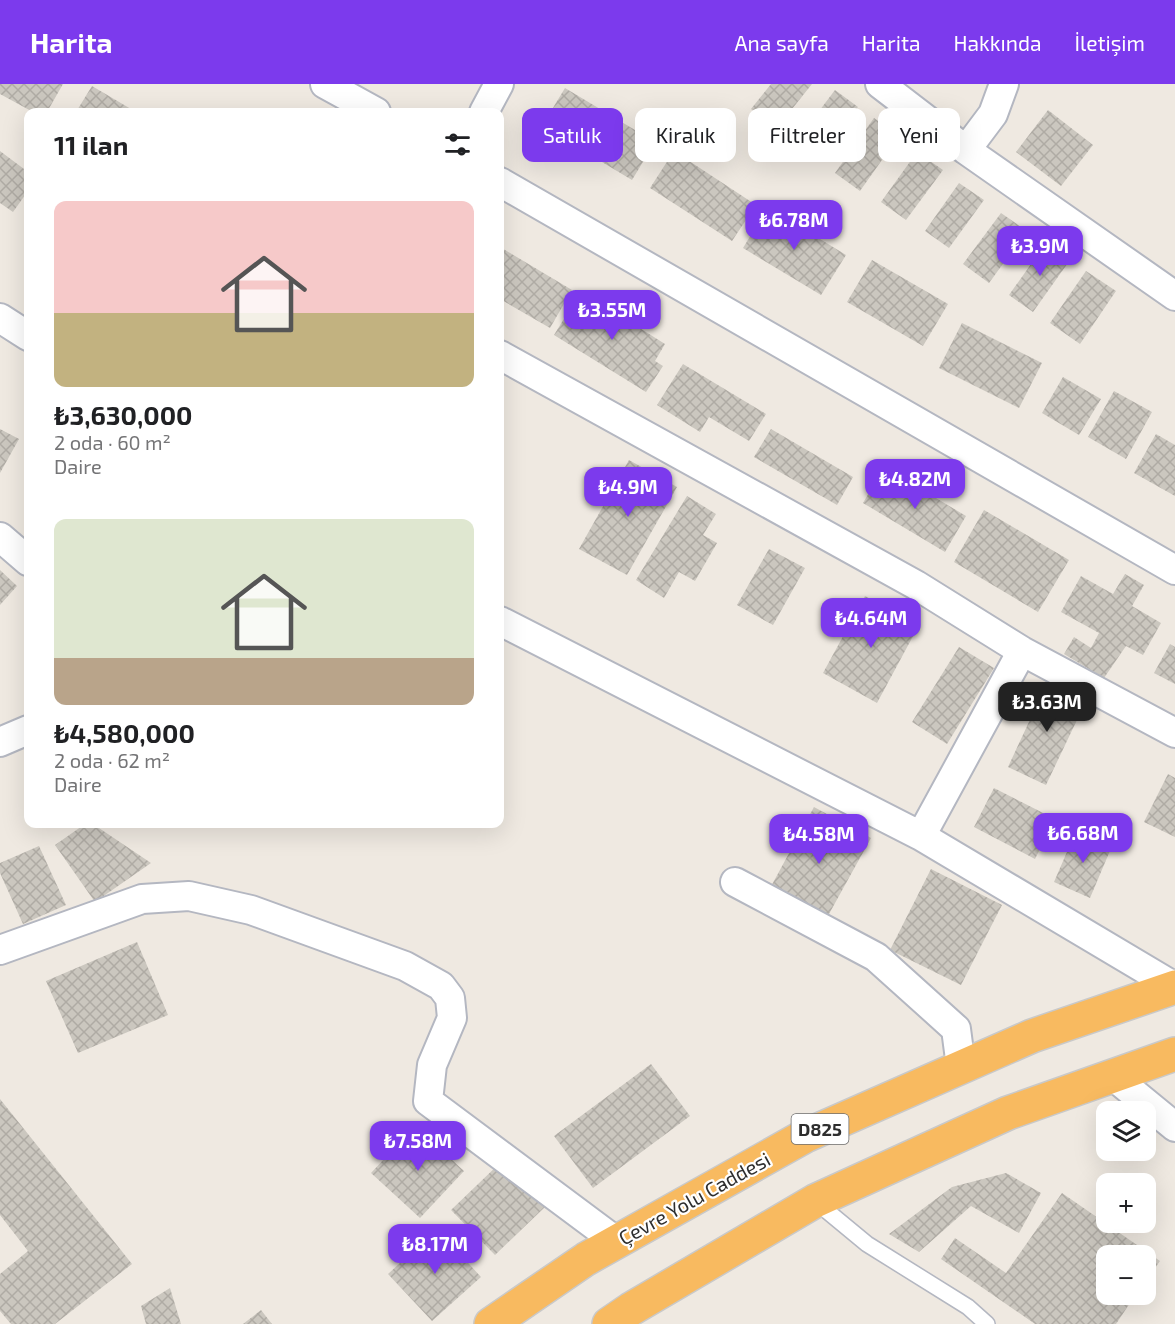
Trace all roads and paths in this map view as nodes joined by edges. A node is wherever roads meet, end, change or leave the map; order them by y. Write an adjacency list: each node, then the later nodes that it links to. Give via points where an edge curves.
1 (325, 84): 5 (street)
2 (499, 84): 6 (street)
3 (880, 84): 7 (street)
4 (1005, 84): 7 (street, via 993,114)
5 (369, 108)
6 (486, 108)
7 (966, 150): 9 (street)
8 (504, 184): 15 (street)
9 (1175, 296)
10 (0, 318): 11 (street)
11 (24, 333)
12 (504, 358): 17 (street, via 916,585)
13 (0, 537): 14 (street)
14 (24, 558)
15 (1175, 570)
16 (504, 623): 21 (street)
17 (1022, 651): 19 (street); 21 (street)
18 (24, 732): 20 (street)
19 (1175, 733)
20 (0, 742)
21 (921, 836): 24 (street)
22 (735, 882): 26 (street, via 876,957 956,1029)
23 (0, 950): 30 (street, via 142,899 189,896 251,910 405,966 441,986 450,998 452,1018 432,1065 428,1101)
24 (1175, 987): 26 (highway, Çevre Yolu Caddesi / D825, via 1032,1035)
25 (1175, 1054): 27 (highway)
26 (961, 1067): 30 (highway, Çevre Yolu Caddesi / D825, via 805,1136)
27 (1113, 1076): 28 (street); 29 (highway, via 1008,1113)
28 (1175, 1127)
29 (815, 1201): 31 (highway); 33 (lane, via 867,1244 968,1307)
30 (617, 1242): 32 (highway, Çevre Yolu Caddesi / D825)
31 (627, 1319)
32 (491, 1324)
33 (987, 1324)

